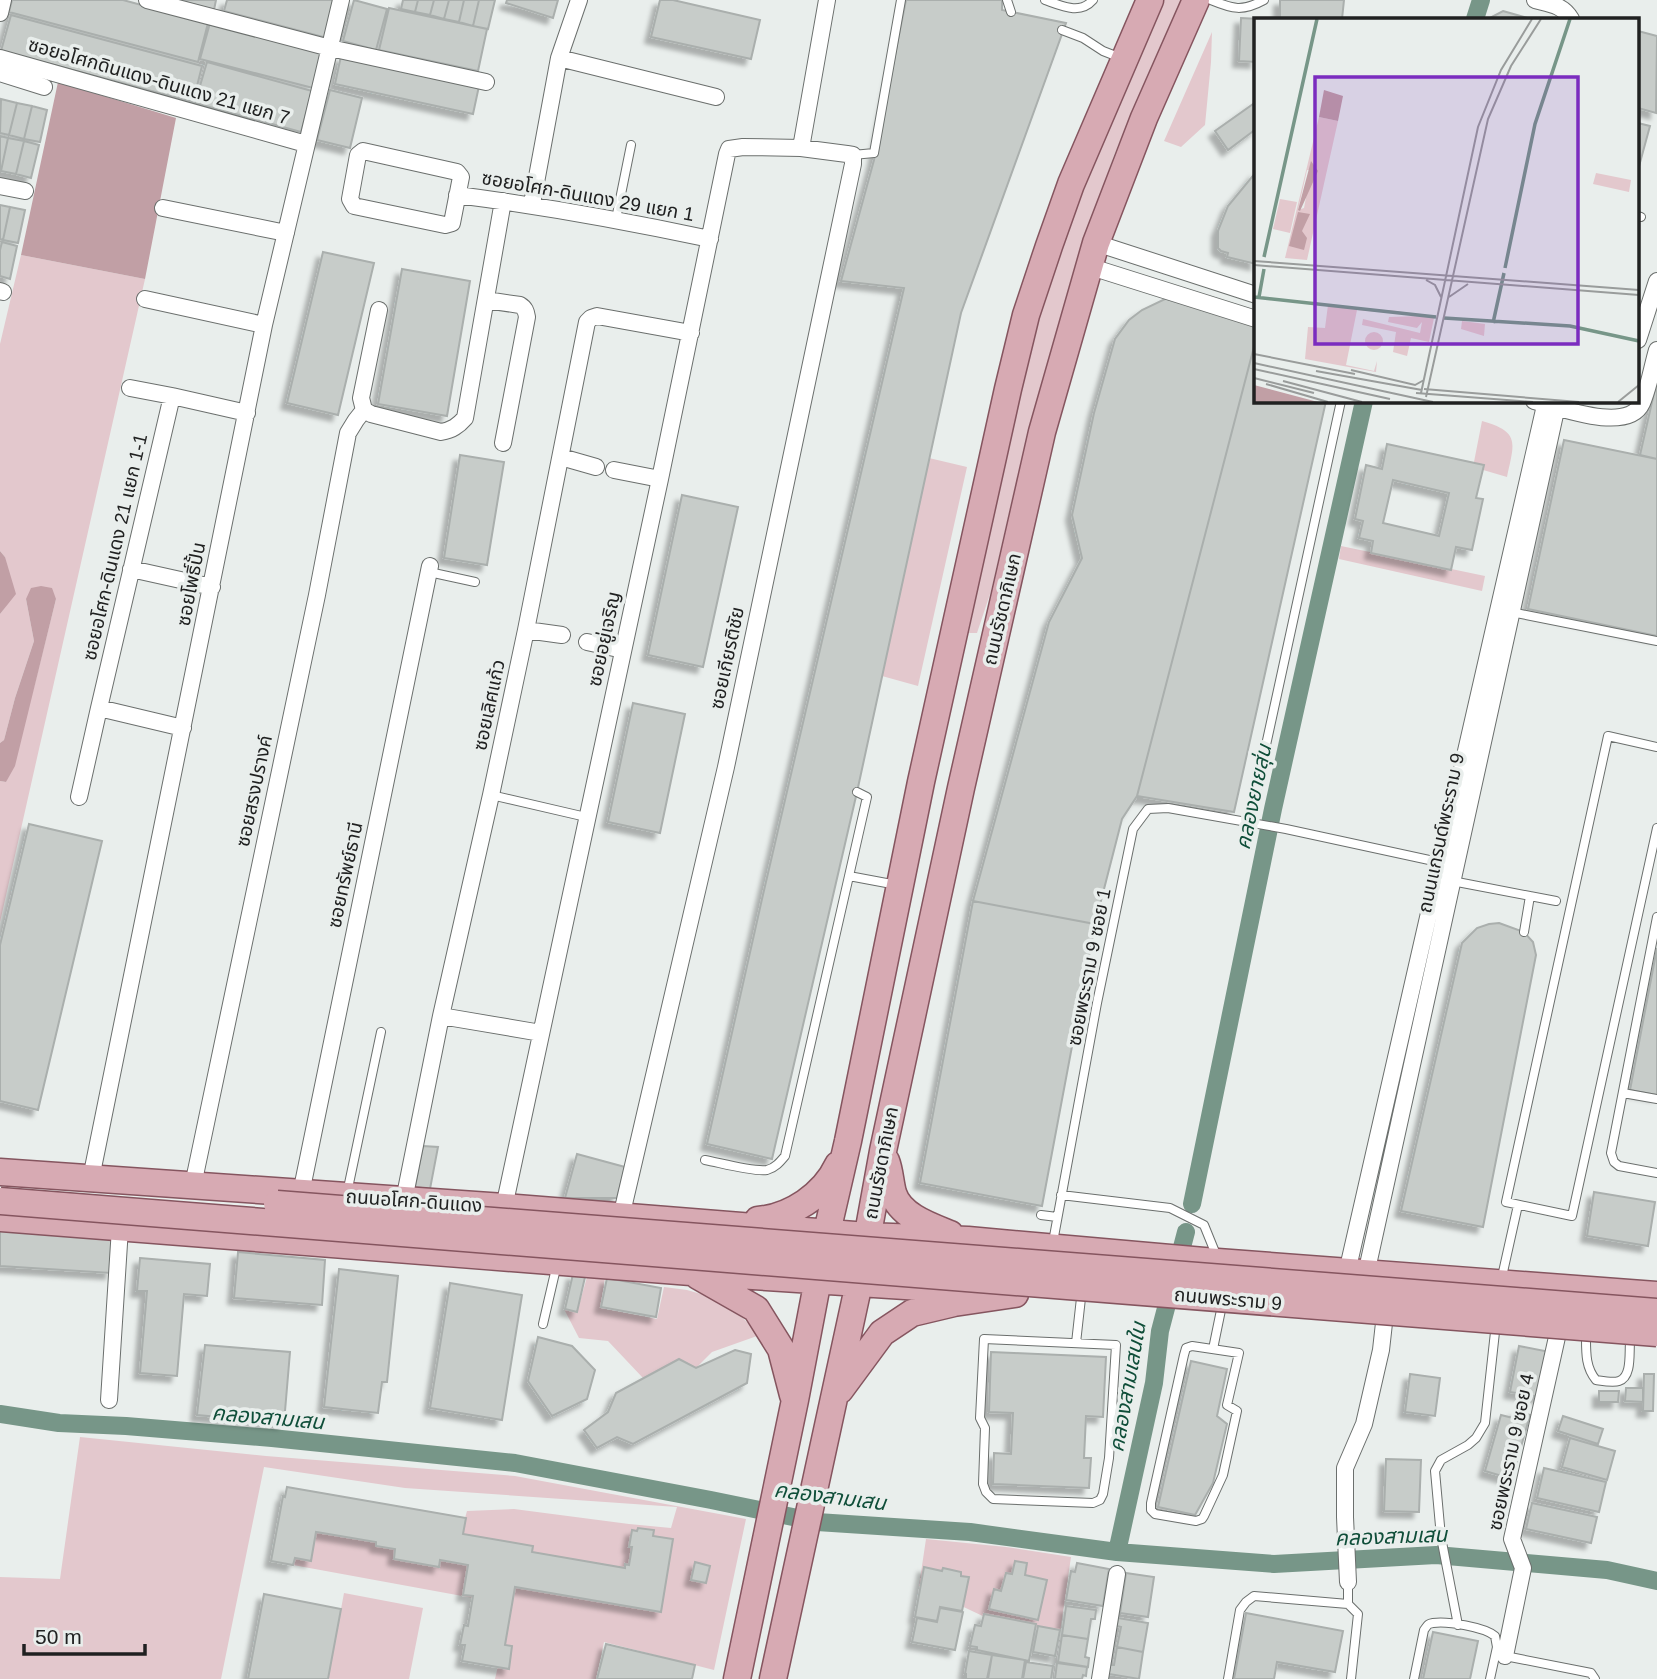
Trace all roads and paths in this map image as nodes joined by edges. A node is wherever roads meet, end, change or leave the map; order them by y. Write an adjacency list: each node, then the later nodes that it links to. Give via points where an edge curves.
1 (3, 0): 16 (street)
2 (147, 0): 19 (street)
3 (341, 0): 19 (street, ซอยโพธิ์ปั้น)
4 (579, 0): 21 (street)
5 (827, 0): 29 (street)
6 (901, 0): 30 (lane, via 874,153)
7 (1007, 0): 15 (lane)
8 (1045, 0): 9 (lane, via 1078,9)
9 (1093, 0)
10 (1150, 0): 22 (main road, ถนนรัชดาภิเษก)
11 (1196, 0): 40 (main road, ถนนรัชดาภิเษก)
12 (1211, 0): 13 (lane, via 1232,8)
13 (1264, 0)
14 (1535, 0): 17 (street, via 1559,6)
15 (1011, 12)
16 (0, 13)
17 (1570, 18)
18 (1062, 30): 22 (lane)
19 (330, 48): 24 (street); 27 (street, ซอยโพธิ์ปั้น)
20 (0, 58): 27 (street, ซอยอโศกดินแดง-ดินแดง 21 แยก 7)
21 (559, 58): 26 (street); 35 (street)
22 (1124, 59): 77 (main road, ถนนรัชดาภิเษก, via 1071,184 1027,315)
23 (0, 73): 25 (street)
24 (486, 82)
25 (44, 86)
26 (716, 97)
27 (306, 144): 38 (street, ซอยโพธิ์ปั้น)
28 (631, 145): 37 (lane)
29 (802, 148): 30 (street); 39 (street, ซอยอยู่เจริญ, via 729,149)
30 (853, 155): 114 (street, ซอยเกียรติชัย, via 726,767)
31 (0, 186): 32 (street)
32 (25, 191)
33 (457, 195): 33 (street, via 452,223 445,225 354,206 350,199 358,155 365,151 457,172 461,177); 34 (street, ซอยอโศก-ดินแดง 29 แยก 1)
34 (503, 201): 35 (street, ซอยอโศก-ดินแดง 29 แยก 1); 46 (street)
35 (532, 204): 37 (street, ซอยอโศก-ดินแดง 29 แยก 1)
36 (163, 208): 38 (street)
37 (615, 219): 39 (street, ซอยอโศก-ดินแดง 29 แยก 1)
38 (286, 233): 49 (street, ซอยโพธิ์ปั้น)
39 (710, 239): 50 (street, ซอยอยู่เจริญ)
40 (1092, 254): 41 (street); 43 (street); 78 (main road, ถนนรัชดาภิเษก, via 1042,432)
41 (1175, 268): 43 (lane); 44 (street)
42 (1656, 284): 51 (street)
43 (1167, 291): 48 (street)
44 (1254, 294)
45 (145, 299): 49 (street)
46 (486, 300): 57 (street, via 465,418 458,426 441,432); 59 (street, via 520,305 527,317)
47 (379, 310): 57 (street, via 361,398)
48 (1254, 318)
49 (264, 325): 58 (street, ซอยโพธิ์ปั้น)
50 (691, 333): 60 (street, ซอยเลิศแก้ว, via 591,317); 63 (street, ซอยอยู่เจริญ)
51 (1640, 334)
52 (1657, 350): 56 (street, via 1642,403 1627,416 1598,417)
53 (130, 388): 54 (street)
54 (172, 396): 58 (street); 64 (street, ซอยอโศก-ดินแดง 21 แยก 1-1)
55 (1340, 402): 83 (lane)
56 (1548, 403): 68 (street, ถนนแกรนด์พระราม 9)
57 (364, 410): 104 (street, ซอยสรงปรางค์, via 348,433)
58 (247, 413): 67 (street, ซอยโพธิ์ปั้น)
59 (503, 443)
60 (561, 457): 61 (street); 69 (street, ซอยเลิศแก้ว)
61 (596, 467)
62 (614, 470): 63 (street)
63 (660, 478): 73 (street, ซอยอยู่เจริญ)
64 (131, 569): 67 (street); 74 (street, ซอยอโศก-ดินแดง 21 แยก 1-1)
65 (430, 569): 66 (lane); 105 (street, ซอยทรัพย์ธานี)
66 (475, 582)
67 (212, 587): 75 (street, ซอยโพธิ์ปั้น)
68 (1505, 610): 71 (lane); 85 (street, ถนนแกรนด์พระราม 9)
69 (526, 630): 70 (street); 80 (street, ซอยเลิศแก้ว)
70 (562, 635)
71 (1657, 641)
72 (587, 642): 73 (street)
73 (623, 650): 82 (street, ซอยอยู่เจริญ)
74 (99, 708): 75 (street); 81 (street, ซอยอโศก-ดินแดง 21 แยก 1-1)
75 (183, 728): 102 (street, ซอยโพธิ์ปั้น)
76 (1657, 747): 111 (lane, via 1608,736 1506,1202)
77 (920, 782): 78 (main road, via 941,795 950,796); 87 (main road, ถนนรัชดาภิเษก)
78 (961, 788): 98 (main road, ถนนรัชดาภิเษก)
79 (857, 792): 86 (lane, via 866,797)
80 (491, 795): 82 (lane); 92 (street, ซอยเลิศแก้ว)
81 (79, 797)
82 (586, 817): 94 (street, ซอยอยู่เจริญ)
83 (1249, 823): 85 (lane, ซอยพระราม 9 ซอย 1); 106 (lane, ซอยพระราม 9 ซอย 1, via 1168,808 1148,809 1133,829)
84 (1657, 828): 111 (lane, via 1572,1216)
85 (1449, 870): 88 (lane, ซอยพระราม 9 ซอย 1); 129 (street, ถนนแกรนด์พระราม 9); 129 (street, ถนนแกรนด์พระราม 9)
86 (849, 876): 87 (lane); 99 (lane, via 785,1157 769,1170)
87 (900, 885): 97 (main road, ถนนรัชดาภิเษก)
88 (1530, 896): 89 (lane, ซอยพระราม 9 ซอย 1); 91 (lane)
89 (1556, 901)
90 (1657, 918): 95 (lane)
91 (1524, 932)
92 (441, 1016): 94 (street); 108 (street, ซอยเลิศแก้ว)
93 (381, 1032): 107 (lane)
94 (541, 1033): 112 (street, ซอยอยู่เจริญ)
95 (1623, 1093): 96 (lane); 101 (lane, via 1611,1153 1614,1162)
96 (1657, 1099)
97 (848, 1141): 117 (main road, via 822,1189 792,1211 768,1219); 119 (main road, ถนนรัชดาภิเษก)
98 (883, 1151): 120 (main road, ถนนรัชดาภิเษก); 121 (main road, via 894,1196 907,1212)
99 (705, 1160)
100 (0, 1172): 102 (main road, ถนนอโศก-ดินแดง)
101 (1657, 1173)
102 (91, 1178): 104 (main road, ถนนอโศก-ดินแดง)
103 (0, 1184): 127 (main road, ถนนอโศก-ดินแดง, bridge)
104 (193, 1185): 105 (main road, ถนนอโศก-ดินแดง)
105 (301, 1193): 107 (main road, ถนนอโศก-ดินแดง)
106 (1061, 1195): 115 (lane, ซอยพระราม 9 ซอย 1); 126 (lane, via 1170,1208 1204,1226)
107 (342, 1196): 108 (main road, ถนนอโศก-ดินแดง); 122 (main road)
108 (404, 1200): 110 (main road, ถนนอโศก-ดินแดง)
109 (0, 1201): 127 (main road, ถนนอโศก-ดินแดง, bridge)
110 (445, 1204): 112 (main road, ถนนอโศก-ดินแดง); 124 (main road)
111 (1518, 1205): 131 (lane)
112 (504, 1208): 114 (main road, ถนนอโศก-ดินแดง)
113 (1041, 1215): 115 (lane)
114 (621, 1217): 117 (main road, ถนนอโศก-ดินแดง)
115 (1057, 1217): 123 (lane, ซอยพระราม 9 ซอย 1)
116 (0, 1218): 118 (main road, ถนนอโศก-ดินแดง)
117 (715, 1224): 119 (main road, ถนนอโศก-ดินแดง)
118 (120, 1228): 122 (main road, ถนนอโศก-ดินแดง); 148 (street)
119 (827, 1232): 120 (main road, ถนนอโศก-ดินแดง); 127 (main road)
120 (867, 1236): 121 (main road, ถนนพระราม 9); 130 (main road)
121 (968, 1240): 123 (main road, ถนนพระราม 9)
122 (333, 1243): 124 (main road, ถนนอโศก-ดินแดง)
123 (1052, 1249): 126 (main road, ถนนพระราม 9)
124 (440, 1252): 125 (main road, ถนนอโศก-ดินแดง)
125 (557, 1261): 128 (main road, ถนนอโศก-ดินแดง); 138 (lane)
126 (1212, 1262): 129 (main road, ถนนพระราม 9)
127 (807, 1263): 128 (main road, ถนนอโศก-ดินแดง); 130 (main road, ถนนอโศก-ดินแดง); 136 (main road, ถนนพระราม 9, bridge); 140 (main road, ถนนพระราม 9, bridge); 149 (main road)
128 (691, 1272): 149 (main road, via 756,1309 781,1349)
129 (1357, 1273): 131 (main road, ถนนพระราม 9)
130 (859, 1283): 132 (main road, ถนนพระราม 9); 147 (main road)
131 (1500, 1284): 133 (main road, ถนนพระราม 9)
132 (1015, 1294): 134 (main road, ถนนพระราม 9); 147 (main road, via 912,1313 882,1333)
133 (1657, 1295)
134 (1080, 1298): 135 (main road, ถนนพระราม 9); 143 (lane)
135 (1221, 1310): 137 (main road, ถนนพระราม 9); 146 (lane)
136 (1657, 1312)
137 (1384, 1323): 139 (main road, ถนนพระราม 9); 151 (street, via 1364,1424 1345,1468)
138 (543, 1324)
139 (1495, 1332): 141 (main road, ถนนพระราม 9); 153 (lane, via 1485,1423 1476,1438 1441,1461 1435,1471)
140 (1657, 1333)
141 (1557, 1337): 142 (main road, ถนนพระราม 9); 154 (street, ซอยพระราม 9 ซอย 4, via 1512,1539 1523,1573)
142 (1586, 1339): 144 (main road, ถนนพระราม 9); 144 (lane, via 1587,1363 1596,1380 1625,1378)
143 (1076, 1343): 143 (lane, via 984,1339 983,1484 993,1499 1100,1500 1109,1458 1116,1345)
144 (1630, 1343): 145 (main road, ถนนพระราม 9)
145 (1657, 1345)
146 (1213, 1349): 146 (lane, via 1186,1348 1151,1503 1155,1514 1202,1520 1223,1475 1237,1410 1227,1405 1239,1353)
147 (835, 1396): 156 (main road)
148 (109, 1400)
149 (795, 1400): 155 (main road)
150 (1118, 1574): 157 (street)
151 (1347, 1578): 152 (lane)
152 (1348, 1604): 158 (lane, via 1254,1597 1240,1610); 159 (lane, via 1358,1614)
153 (1458, 1625): 160 (lane, via 1433,1623 1425,1627); 161 (lane, via 1495,1636)
154 (1505, 1656): 162 (lane, via 1591,1673)
155 (737, 1679)
156 (774, 1679)
157 (1100, 1679)
158 (1228, 1679)
159 (1351, 1679)
160 (1414, 1679)
161 (1490, 1679)
162 (1595, 1679)

